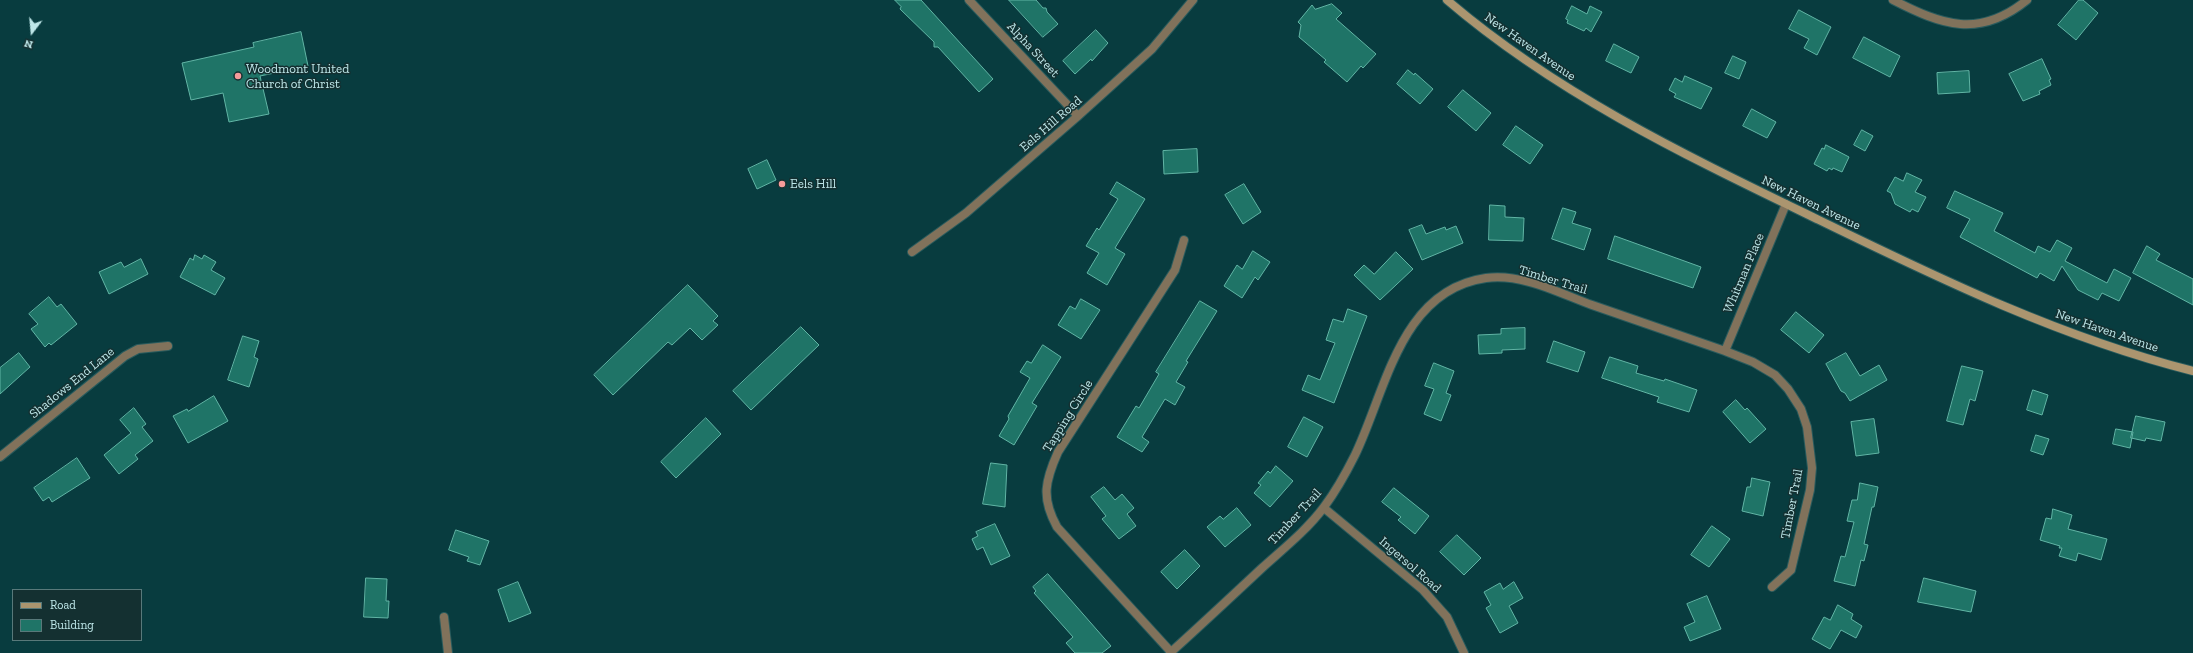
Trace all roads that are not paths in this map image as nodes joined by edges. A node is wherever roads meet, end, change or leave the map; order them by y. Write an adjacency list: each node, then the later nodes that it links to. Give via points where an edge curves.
1 (969, 0): 6 (street, Alpha Street)
2 (1193, 0): 6 (street, Eels Hill Road, via 1152,49)
3 (1448, 0): 7 (main road, New Haven Avenue, via 1501,43 1586,100 1644,133)
4 (1893, 0): 5 (street, via 1920,14 1960,25 1997,19)
5 (2027, 0)
6 (1078, 116): 9 (street, Eels Hill Road, via 966,213)
7 (1786, 204): 11 (street, Whitman Place); 12 (main road, New Haven Avenue, via 1947,282 2024,314 2108,346)
8 (1184, 240): 17 (street, Tapping Circle, via 1175,270 1058,452 1046,492 1047,504 1057,527)
9 (912, 252)
10 (168, 346): 13 (street, Shadows End Lane, via 138,348 125,356)
11 (1725, 351): 14 (street, Timber Trail, via 1526,282 1488,278 1463,284 1438,298 1417,320 1403,341 1355,454); 15 (street, Timber Trail, via 1753,362 1775,375 1801,409 1808,427 1812,468 1810,490 1791,570)
12 (2193, 371)
13 (0, 457)
14 (1324, 508): 17 (street, Timber Trail, via 1293,540); 19 (street, Ingersol Road, via 1423,590 1447,617)
15 (1772, 587)
16 (444, 617): 18 (street)
17 (1170, 652)
18 (448, 653)
19 (1464, 653)

